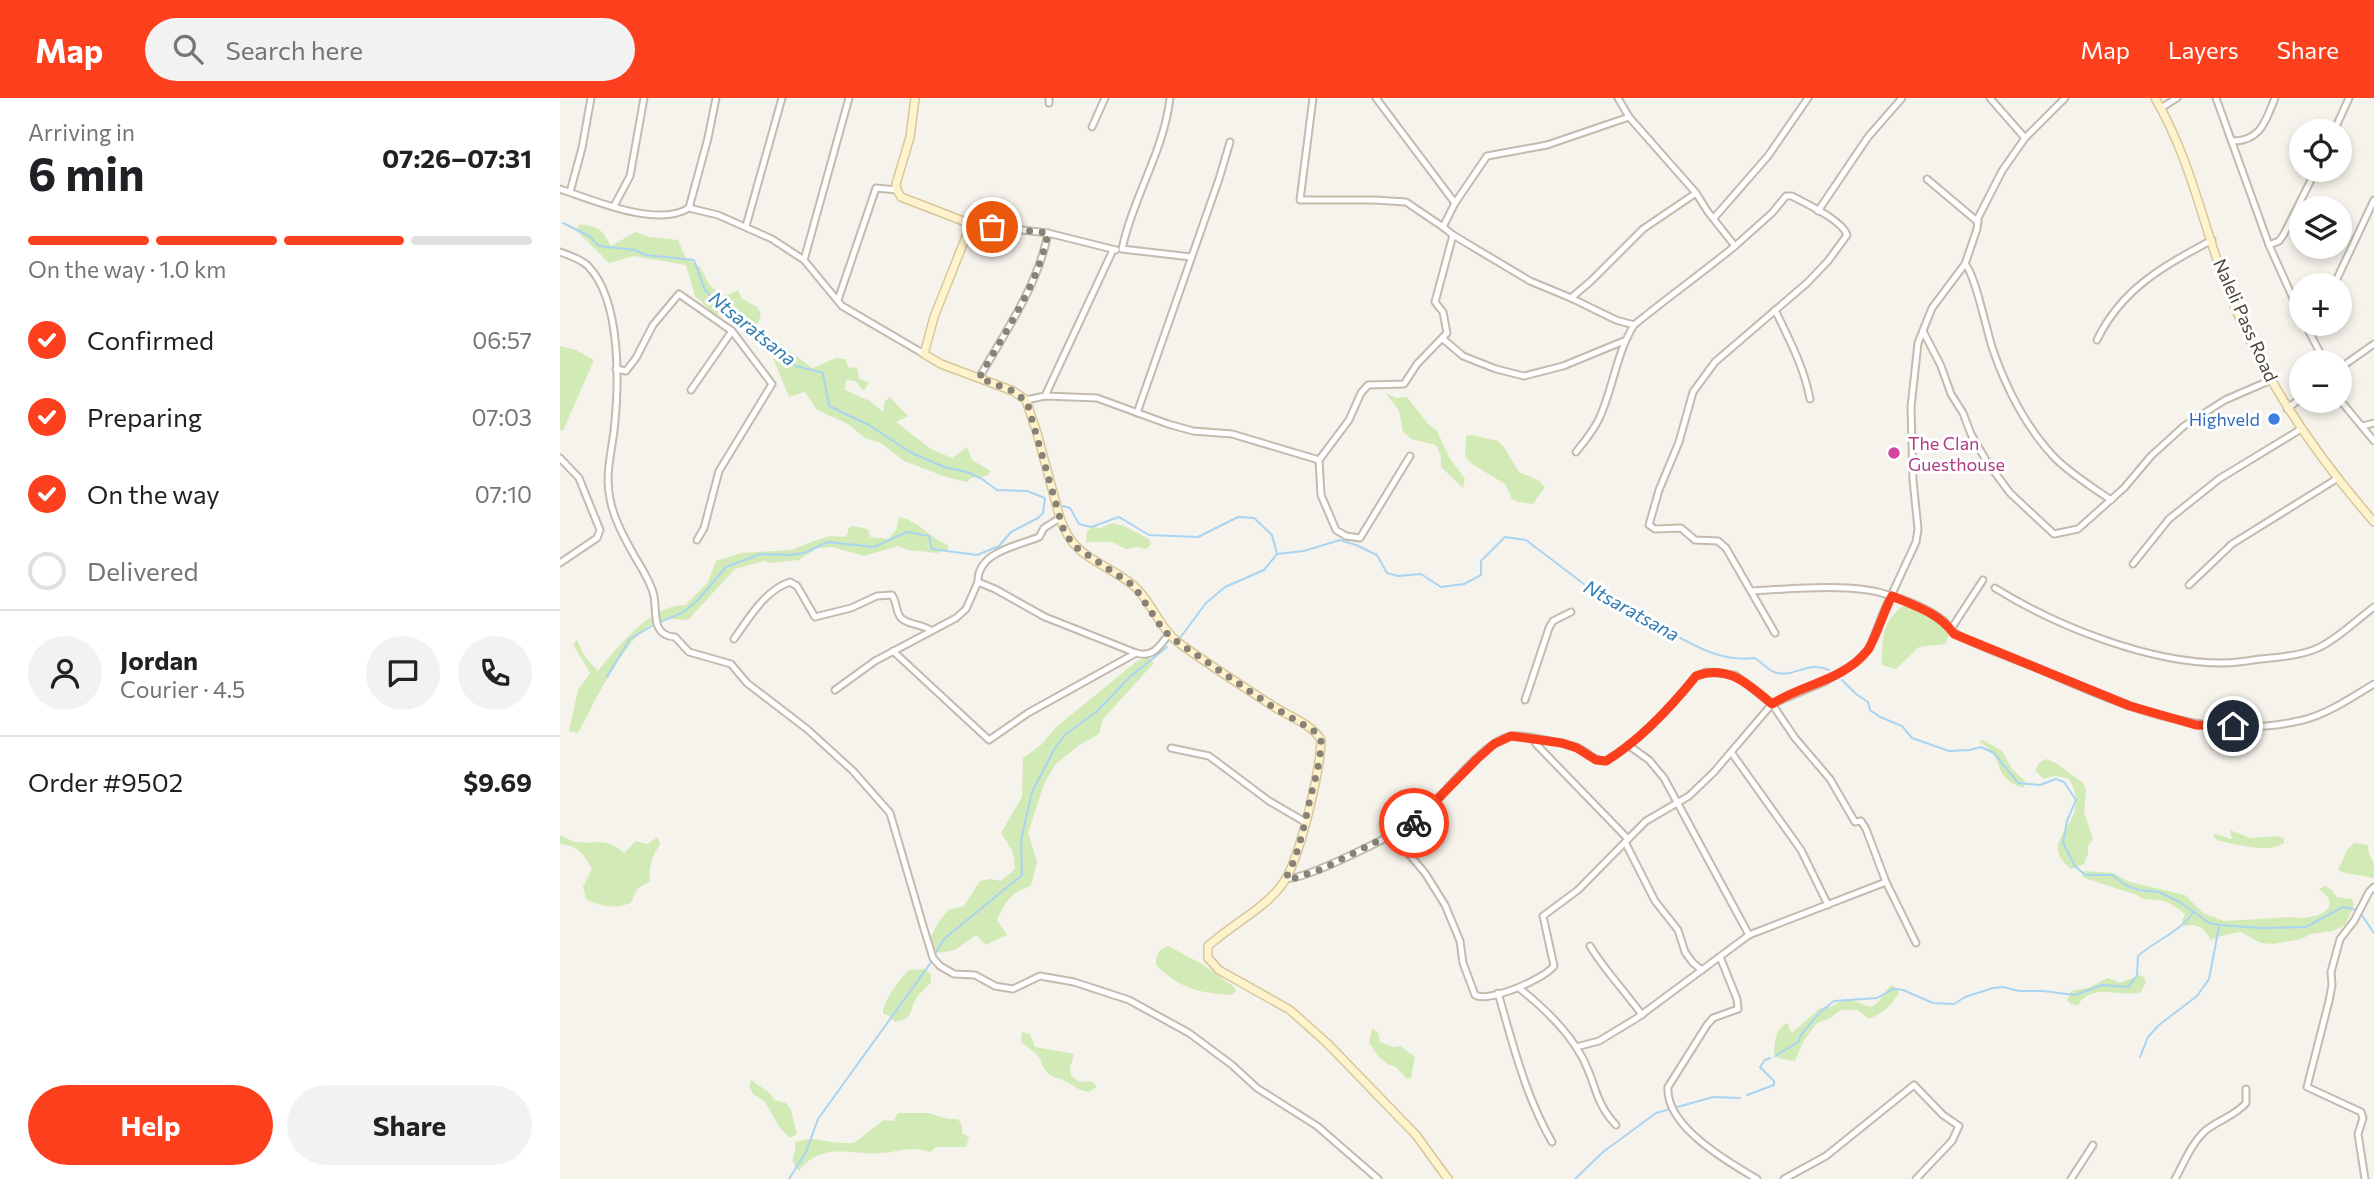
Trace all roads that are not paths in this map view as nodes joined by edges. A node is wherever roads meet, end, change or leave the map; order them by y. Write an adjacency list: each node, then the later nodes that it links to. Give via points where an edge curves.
1 (592, 98): 34 (street)
2 (644, 98): 38 (street, via 630,176)
3 (716, 98): 39 (street)
4 (782, 98): 44 (street)
5 (849, 98): 55 (street)
6 (915, 98): 33 (street)
7 (1105, 98): 26 (street)
8 (1170, 98): 51 (street, via 1163,134)
9 (1313, 98): 45 (street, via 1300,200 1406,202)
10 (1376, 98): 37 (street)
11 (1618, 98): 22 (street)
12 (1630, 98): 22 (street)
13 (1808, 98): 41 (street, via 1768,156)
14 (1902, 98): 40 (street, via 1868,137)
15 (1990, 98): 27 (street)
16 (2065, 98): 27 (street)
17 (2155, 98): 23 (street, Naleli Pass Road)
18 (2178, 98): 23 (street)
19 (2216, 98): 28 (street)
20 (2275, 98): 28 (street, via 2261,130 2245,141)
21 (2349, 98): 25 (street)
22 (1623, 105): 24 (street)
23 (2161, 108): 48 (street, Naleli Pass Road, via 2189,168)
24 (1629, 117): 35 (street); 37 (street, via 1547,145 1487,156)
25 (2339, 119)
26 (1092, 127)
27 (2025, 138): 42 (street, via 2002,171)
28 (2233, 141): 49 (street)
29 (1230, 142): 54 (street)
30 (1927, 179): 42 (street)
31 (2310, 182): 49 (street, via 2280,242)
32 (560, 189): 34 (street)
33 (897, 190): 43 (street, via 901,197); 60 (street, via 876,188)
34 (570, 192): 38 (street)
35 (1696, 193): 41 (street); 59 (street, via 1643,229)
36 (2374, 200): 57 (street)
37 (1455, 203): 45 (street)
38 (614, 206): 39 (street, via 668,215)
39 (689, 208): 44 (street)
40 (1818, 211): 50 (street, via 1786,196); 61 (street, via 1843,227 1847,238 1807,283)
41 (1714, 218): 50 (street)
42 (1978, 222): 56 (street)
43 (971, 225): 46 (street); 69 (street)
44 (746, 226): 55 (street)
45 (1443, 227): 47 (street)
46 (1048, 233): 52 (street); 72 (street, via 1030,287)
47 (1453, 235): 59 (street, via 1531,281); 65 (street, via 1435,302 1447,325)
48 (2212, 240): 66 (street, via 2142,283 2117,306); 73 (street, Naleli Pass Road, via 2225,283)
49 (2269, 245): 58 (street)
50 (1735, 246): 62 (street)
51 (1122, 249): 52 (street); 54 (street)
52 (1113, 250): 75 (street)
53 (560, 252): 71 (street, via 588,266 601,285 615,335)
54 (1191, 257): 79 (street)
55 (804, 260): 60 (street)
56 (1965, 264): 64 (street, via 1932,309); 90 (street, via 2003,376 2027,420 2053,456)
57 (2340, 273)
58 (2289, 286)
59 (1571, 298): 62 (street)
60 (838, 300): 69 (street, via 852,313)
61 (1775, 310): 76 (street, via 1793,345); 100 (street, via 1715,362 1693,392 1649,526 1681,528 1695,540 1718,541)
62 (1634, 325): 67 (street)
63 (732, 331): 71 (street, via 680,294 653,325 626,371); 74 (street); 93 (street, via 772,384 719,471)
64 (1923, 331): 90 (street, via 1987,462 2010,493 2054,534 2078,529); 101 (street, via 1916,352 1911,407 1919,529)
65 (1443, 339): 67 (street, via 1463,356 1524,376); 88 (street, via 1404,384 1368,385)
66 (2097, 340)
67 (1624, 341): 85 (street, via 1600,416)
68 (2374, 344): 70 (street)
69 (924, 354): 72 (street)
70 (2352, 360)
71 (616, 369): 140 (street, via 609,496 620,529 654,595 660,631 675,637 689,652 731,664 747,683 853,771 890,813 933,958 940,966 954,974 975,975 995,986 1013,989 1040,976 1129,1000 1189,1033 1256,1088 1317,1126)
72 (979, 378): 77 (street)
73 (2271, 380): 78 (street, Naleli Pass Road); 90 (street, via 2225,400 2184,426)
74 (691, 390)
75 (1045, 397): 77 (street); 79 (street, via 1097,398)
76 (1810, 399)
77 (1026, 400): 91 (street)
78 (2287, 409): 83 (street, Naleli Pass Road)
79 (1137, 413): 88 (street)
80 (2352, 413): 82 (street)
81 (2374, 423): 82 (street)
82 (2363, 426): 84 (street)
83 (2301, 429): 89 (street, Naleli Pass Road); 95 (street, via 2219,479 2169,519)
84 (2374, 441)
85 (1576, 452)
86 (1410, 456): 88 (street, via 1360,538 1336,530 1321,495)
87 (560, 458): 94 (street, via 579,478 600,530 597,538)
88 (1319, 460)
89 (2338, 478): 92 (street, Naleli Pass Road); 98 (street, via 2232,544)
90 (2111, 500)
91 (1060, 518): 97 (street, via 1039,537 984,562); 107 (street, via 1074,546 1134,586)
92 (2374, 522)
93 (697, 540)
94 (560, 563)
95 (2133, 564)
96 (1983, 580): 104 (street)
97 (978, 582): 105 (street, via 966,609); 110 (street, via 1045,617)
98 (2189, 585)
99 (1995, 588): 102 (street, via 2033,611 2129,648 2222,663 2316,648 2340,636)
100 (1752, 591): 101 (street, via 1864,590); 106 (street)
101 (1892, 596): 104 (street, via 1932,614); 114 (street, via 1869,649 1855,663)
102 (2374, 607)
103 (1571, 612): 113 (street, via 1549,628)
104 (1951, 629): 111 (street, via 2086,689 2196,725 2303,720)
105 (930, 630): 108 (street, via 903,620 897,602 886,594 815,617 790,582 768,596); 109 (street)
106 (1775, 633)
107 (1169, 635): 110 (street, via 1154,653); 120 (street, via 1319,735 1321,750)
108 (734, 639)
109 (893, 651): 110 (street, via 989,740); 112 (street)
110 (1136, 653)
111 (2374, 684)
112 (835, 690)
113 (1525, 700)
114 (1772, 704): 116 (street, via 1735,675 1706,673 1696,676); 118 (street); 124 (street, via 1830,779 1855,821 1861,821)
115 (1534, 739): 116 (street, via 1577,748 1601,762); 121 (street, via 1511,736 1494,744 1423,816); 122 (street)
116 (1629, 745): 119 (street, via 1649,760)
117 (1171, 748): 120 (street, via 1209,756)
118 (1731, 752): 119 (street); 126 (street, via 1801,850)
119 (1679, 803): 122 (street, via 1646,821); 127 (street)
120 (1305, 822): 123 (street)
121 (1392, 834): 123 (street, via 1322,869); 133 (street, via 1445,905 1475,995 1483,998)
122 (1626, 840): 131 (street, via 1655,901 1678,930 1685,952); 132 (street, via 1578,890 1543,916 1555,966)
123 (1286, 878): 141 (street, via 1264,902 1213,940 1208,958 1219,970 1290,1010 1328,1044 1416,1135)
124 (1886, 882): 126 (street); 128 (street)
125 (2374, 887): 147 (street, via 2340,939 2329,1001 2306,1082 2320,1095 2361,1112 2358,1134)
126 (1828, 905): 127 (street)
127 (1749, 935): 130 (street)
128 (1916, 943)
129 (1590, 946): 134 (street)
130 (1720, 957): 131 (street); 142 (street, via 1738,1009 1707,1025 1668,1087 1668,1095 1678,1119 1692,1133)
131 (1702, 970): 134 (street)
132 (1519, 988): 133 (street); 135 (street, via 1549,1014)
133 (1497, 993): 138 (street, via 1536,1115)
134 (1642, 1015): 135 (street, via 1599,1041)
135 (1576, 1047): 137 (street, via 1599,1104)
136 (2246, 1089): 146 (street, via 2246,1103 2239,1112 2205,1132)
137 (1616, 1125)
138 (1552, 1142)
139 (2093, 1146): 145 (street)
140 (1378, 1179)
141 (1448, 1179)
142 (1757, 1179)
143 (1784, 1179): 144 (street, via 1826,1156 1914,1085 1959,1126 1952,1141)
144 (1916, 1179)
145 (2071, 1179)
146 (2175, 1179)
147 (2365, 1179)

